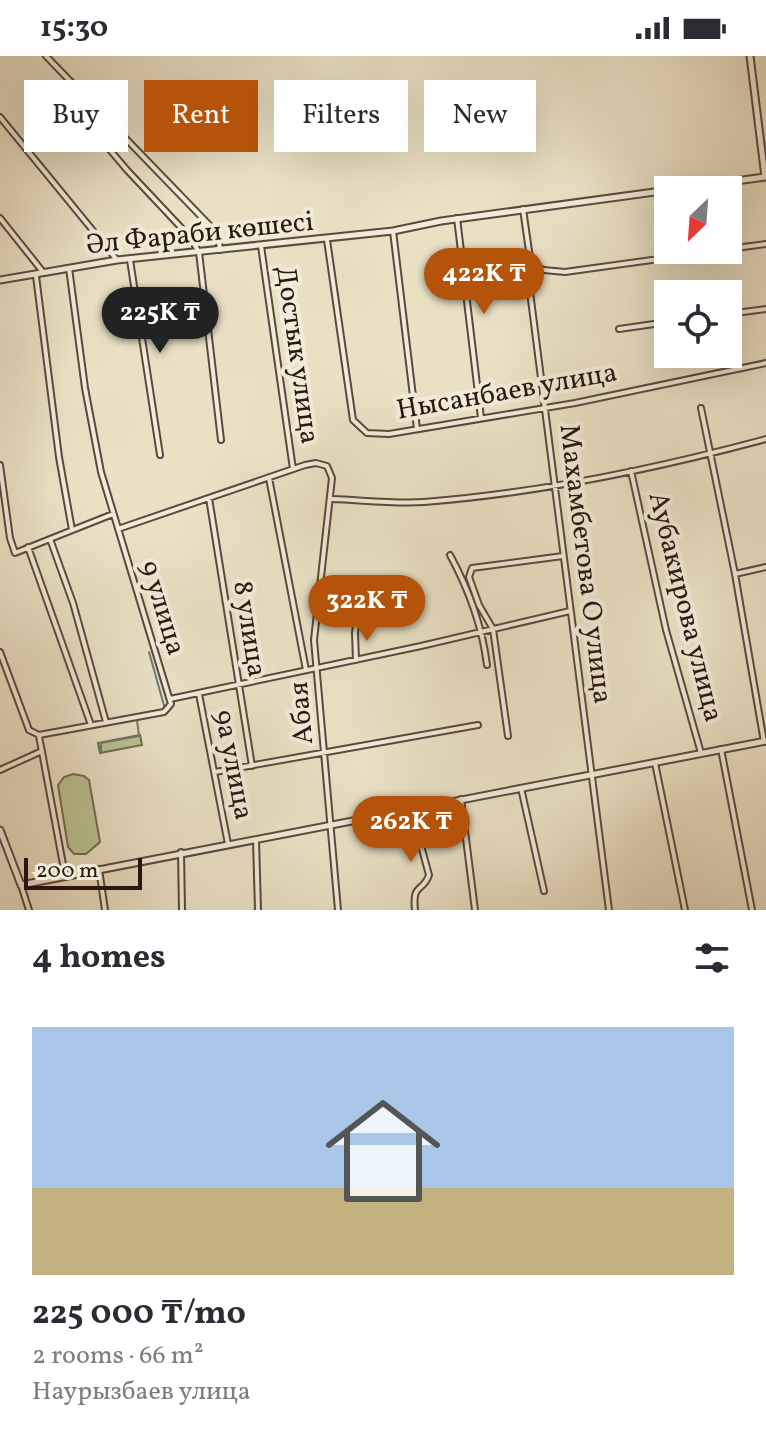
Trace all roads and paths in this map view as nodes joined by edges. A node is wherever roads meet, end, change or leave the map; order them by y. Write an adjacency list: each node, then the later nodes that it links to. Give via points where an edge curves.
1 (46, 56): 3 (street)
2 (750, 56): 7 (street)
3 (69, 80)
4 (0, 117): 19 (street)
5 (128, 141): 17 (street, via 218,234)
6 (112, 152): 18 (street)
7 (765, 177): 8 (street); 9 (street)
8 (766, 187)
9 (523, 209): 11 (street); 21 (street, via 531,265 565,272)
10 (0, 218): 24 (street)
11 (457, 218): 12 (street, Әл Фараби көшесі); 23 (street)
12 (393, 231): 13 (street, Әл Фараби көшесі); 35 (street)
13 (327, 240): 15 (street, Әл Фараби көшесі); 35 (street, Нысанбаев улица, via 353,420 367,433)
14 (766, 244): 16 (street)
15 (261, 246): 17 (street, Әл Фараби көшесі); 41 (street, Достык улица)
16 (742, 248)
17 (220, 250): 18 (street, Әл Фараби көшесі)
18 (199, 252): 20 (street, Әл Фараби көшесі); 37 (street)
19 (117, 260): 20 (street, Әл Фараби көшесі); 22 (street, Әл Фараби көшесі)
20 (130, 260): 39 (street)
21 (654, 260)
22 (69, 268): 24 (street, Әл Фараби көшесі); 47 (street, 9 улица, via 92,427)
23 (465, 273): 32 (street, Махамбетова О улица, via 530,292); 34 (street)
24 (45, 274): 25 (street, Әл Фараби көшесі)
25 (36, 276): 26 (street, Әл Фараби көшесі); 49 (street)
26 (0, 280)
27 (766, 309): 28 (street)
28 (742, 312)
29 (654, 324): 30 (street)
30 (619, 329)
31 (766, 363): 32 (street, Нысанбаев улица)
32 (545, 407): 34 (street, Нысанбаев улица); 44 (street, Махамбетова О улица)
33 (701, 408): 38 (street)
34 (481, 418): 35 (street, Нысанбаев улица)
35 (417, 429)
36 (766, 439): 38 (street)
37 (221, 440)
38 (711, 453): 42 (street); 55 (street)
39 (160, 455)
40 (0, 465): 51 (street, via 15,553)
41 (293, 469): 43 (street); 46 (street, Абая, via 327,466)
42 (631, 471): 44 (street); 76 (street, Аубакирова улица, via 666,630)
43 (269, 478): 45 (street); 64 (street)
44 (555, 485): 46 (street, via 421,502); 53 (street, Махамбетова О улица)
45 (209, 498): 48 (street); 65 (street, 8 улица)
46 (332, 499): 63 (street, Абая, via 314,640)
47 (113, 514): 48 (street, 9 улица); 49 (street)
48 (118, 529): 67 (street, 9 улица)
49 (72, 530): 50 (street)
50 (50, 539): 51 (street); 68 (street)
51 (28, 547): 69 (street)
52 (450, 555): 59 (street)
53 (563, 556): 57 (street, Махамбетова О улица); 58 (street, via 472,568 469,577)
54 (766, 567): 55 (street)
55 (735, 574): 73 (street)
56 (399, 579): 61 (street, via 360,593)
57 (570, 611): 58 (street); 82 (street, Махамбетова О улица)
58 (493, 629): 59 (street); 72 (street)
59 (483, 631): 61 (street); 62 (street)
60 (0, 652): 71 (street, via 29,730)
61 (356, 660): 63 (street)
62 (487, 665)
63 (318, 667): 64 (street); 77 (street, Абая)
64 (306, 670): 65 (street)
65 (238, 685): 66 (street); 79 (street, 8 улица)
66 (199, 693): 67 (street); 81 (street, 9а улица)
67 (170, 699): 68 (street, via 164,712)
68 (106, 722): 69 (street)
69 (91, 725): 71 (street)
70 (478, 725): 77 (street)
71 (39, 735): 75 (street)
72 (508, 736)
73 (765, 742): 74 (street)
74 (721, 749): 76 (street); 104 (street)
75 (42, 751): 80 (street); 92 (street)
76 (701, 753): 78 (street)
77 (325, 754): 79 (street); 86 (street, Абая)
78 (655, 763): 82 (street); 103 (street)
79 (252, 766): 81 (street)
80 (0, 770)
81 (215, 772): 89 (street, 9а улица)
82 (592, 775): 83 (street); 102 (street, Махамбетова О улица)
83 (521, 788): 84 (street); 94 (street)
84 (461, 799): 85 (street); 101 (street)
85 (411, 809): 86 (street); 100 (street, via 429,875 413,895)
86 (330, 824): 88 (street); 99 (street, Абая)
87 (0, 830): 93 (street)
88 (256, 839): 89 (street); 98 (street)
89 (228, 844): 90 (street)
90 (181, 852): 91 (street); 97 (street)
91 (99, 869): 92 (street); 96 (street)
92 (65, 875): 93 (street)
93 (21, 885): 95 (street)
94 (544, 891)
95 (29, 910)
96 (105, 910)
97 (182, 910)
98 (258, 910)
99 (338, 910)
100 (415, 910)
101 (475, 910)
102 (609, 910)
103 (685, 910)
104 (752, 910)

